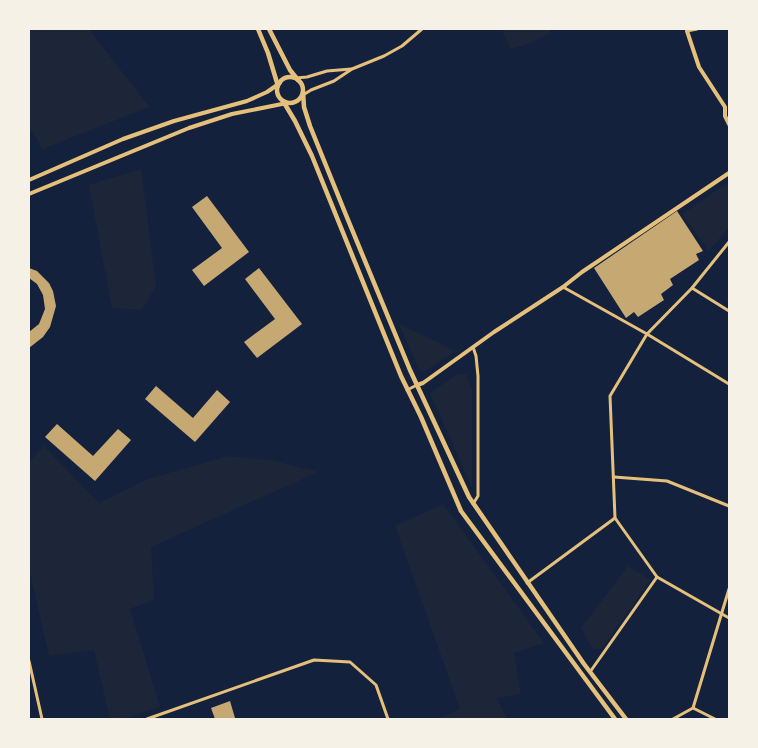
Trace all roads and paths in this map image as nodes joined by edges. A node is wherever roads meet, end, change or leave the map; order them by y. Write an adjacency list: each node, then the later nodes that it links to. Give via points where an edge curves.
1 (258, 29): 8 (main road)
2 (270, 29): 7 (main road)
3 (422, 29): 6 (street, via 402,46)
4 (697, 29): 5 (street)
5 (687, 30): 11 (street, via 698,67)
6 (352, 69): 7 (street, via 327,70); 9 (street)
7 (297, 79): 8 (main road, via 287,78); 9 (main road, via 302,84)
8 (278, 84): 10 (main road, via 278,95); 14 (street, via 247,101 123,139)
9 (303, 95): 10 (main road, via 295,102); 23 (main road, via 310,126)
10 (285, 102): 15 (street, via 189,128); 24 (main road, via 312,156)
11 (727, 108): 12 (street, via 725,116)
12 (729, 124)
13 (729, 172): 17 (street)
14 (29, 180)
15 (29, 194)
16 (729, 242): 18 (street)
17 (563, 287): 20 (street); 21 (street)
18 (692, 288): 19 (street); 20 (street)
19 (729, 311)
20 (647, 334): 22 (street); 25 (street, via 610,396)
21 (473, 347): 23 (street); 26 (street, via 478,376 478,496)
22 (729, 384)
23 (417, 385): 24 (street); 26 (main road)
24 (407, 390): 40 (main road, via 461,511)
25 (614, 478): 27 (street, via 667,481); 28 (street)
26 (473, 504): 30 (main road)
27 (729, 506)
28 (615, 518): 29 (street); 30 (street)
29 (657, 577): 32 (street); 35 (street)
30 (527, 583): 35 (main road)
31 (729, 589): 32 (street)
32 (721, 613): 33 (street); 36 (street)
33 (729, 618)
34 (29, 661): 37 (street)
35 (590, 672): 41 (main road)
36 (693, 708): 42 (street); 43 (street)
37 (42, 719)
38 (147, 719): 39 (street, via 314,660 350,662 376,686)
39 (388, 719)
40 (615, 719)
41 (626, 719)
42 (673, 719)
43 (715, 719)

